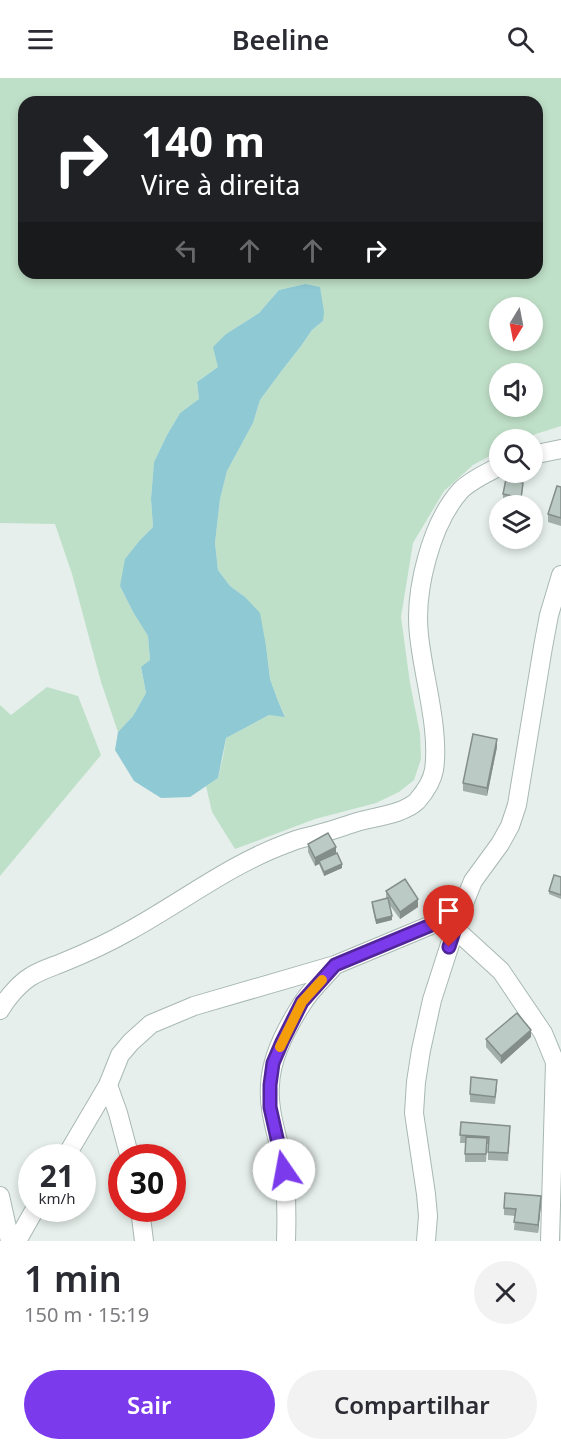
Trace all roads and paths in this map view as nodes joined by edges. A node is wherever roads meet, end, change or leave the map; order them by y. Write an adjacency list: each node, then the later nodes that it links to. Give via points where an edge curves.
1 (561, 449): 2 (street)
2 (543, 453)
3 (489, 472): 7 (street, via 462,489 441,520 423,573 418,633 435,754 434,772 416,803 398,812 262,853 111,941 28,978)
4 (561, 575): 5 (street, via 549,615 517,805 500,844 473,882)
5 (457, 921): 6 (street); 18 (street, via 432,1000 416,1082 414,1113 426,1194); 19 (street, via 501,971 543,1034 555,1062)
6 (335, 965): 8 (street, via 194,1006 151,1024 120,1055); 17 (street, via 302,1002 273,1063 270,1107 288,1206)
7 (0, 1010)
8 (108, 1085): 9 (street); 10 (street)
9 (73, 1144)
10 (126, 1144)
11 (0, 1196): 14 (street)
12 (28, 1222): 15 (street)
13 (142, 1222): 16 (street)
14 (10, 1241)
15 (17, 1241)
16 (144, 1241)
17 (286, 1241)
18 (426, 1241)
19 (550, 1241)

